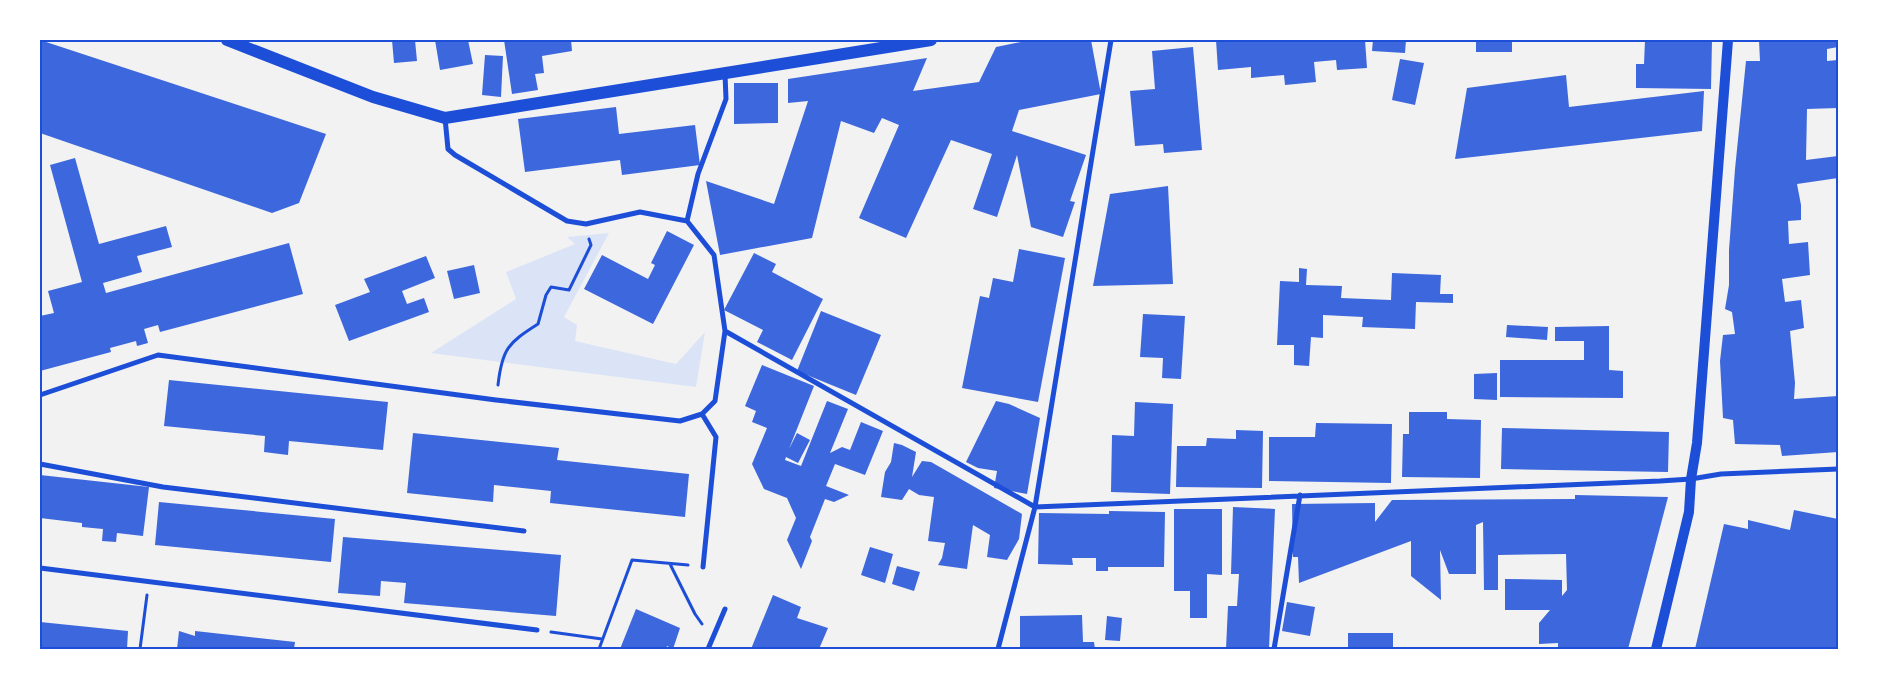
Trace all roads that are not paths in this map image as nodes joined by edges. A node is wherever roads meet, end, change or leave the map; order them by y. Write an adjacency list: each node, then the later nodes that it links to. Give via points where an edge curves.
1 (227, 40): 6 (main road, via 374,97)
2 (931, 40): 5 (main road)
3 (1111, 40): 15 (street)
4 (1728, 40): 13 (main road, via 1697,443)
5 (725, 73): 6 (main road); 7 (street, via 726,99 698,174)
6 (445, 118): 7 (street, via 448,149 455,155 566,221 586,224 640,212)
7 (688, 221): 8 (street, via 714,255)
8 (725, 332): 10 (street, via 715,401); 15 (street)
9 (40, 395): 10 (street, via 158,356 680,421)
10 (702, 414): 17 (street, via 716,437)
11 (40, 464): 16 (street, via 163,486)
12 (1838, 469): 13 (street, via 1721,474)
13 (1691, 479): 14 (street); 24 (main road, via 1689,512)
14 (1300, 495): 15 (street); 23 (street)
15 (1035, 508): 22 (street)
16 (524, 531)
17 (703, 567)
18 (40, 568): 20 (street)
19 (725, 609): 21 (street)
20 (537, 630)
21 (708, 649)
22 (998, 649)
23 (1274, 649)
24 (1656, 649)

